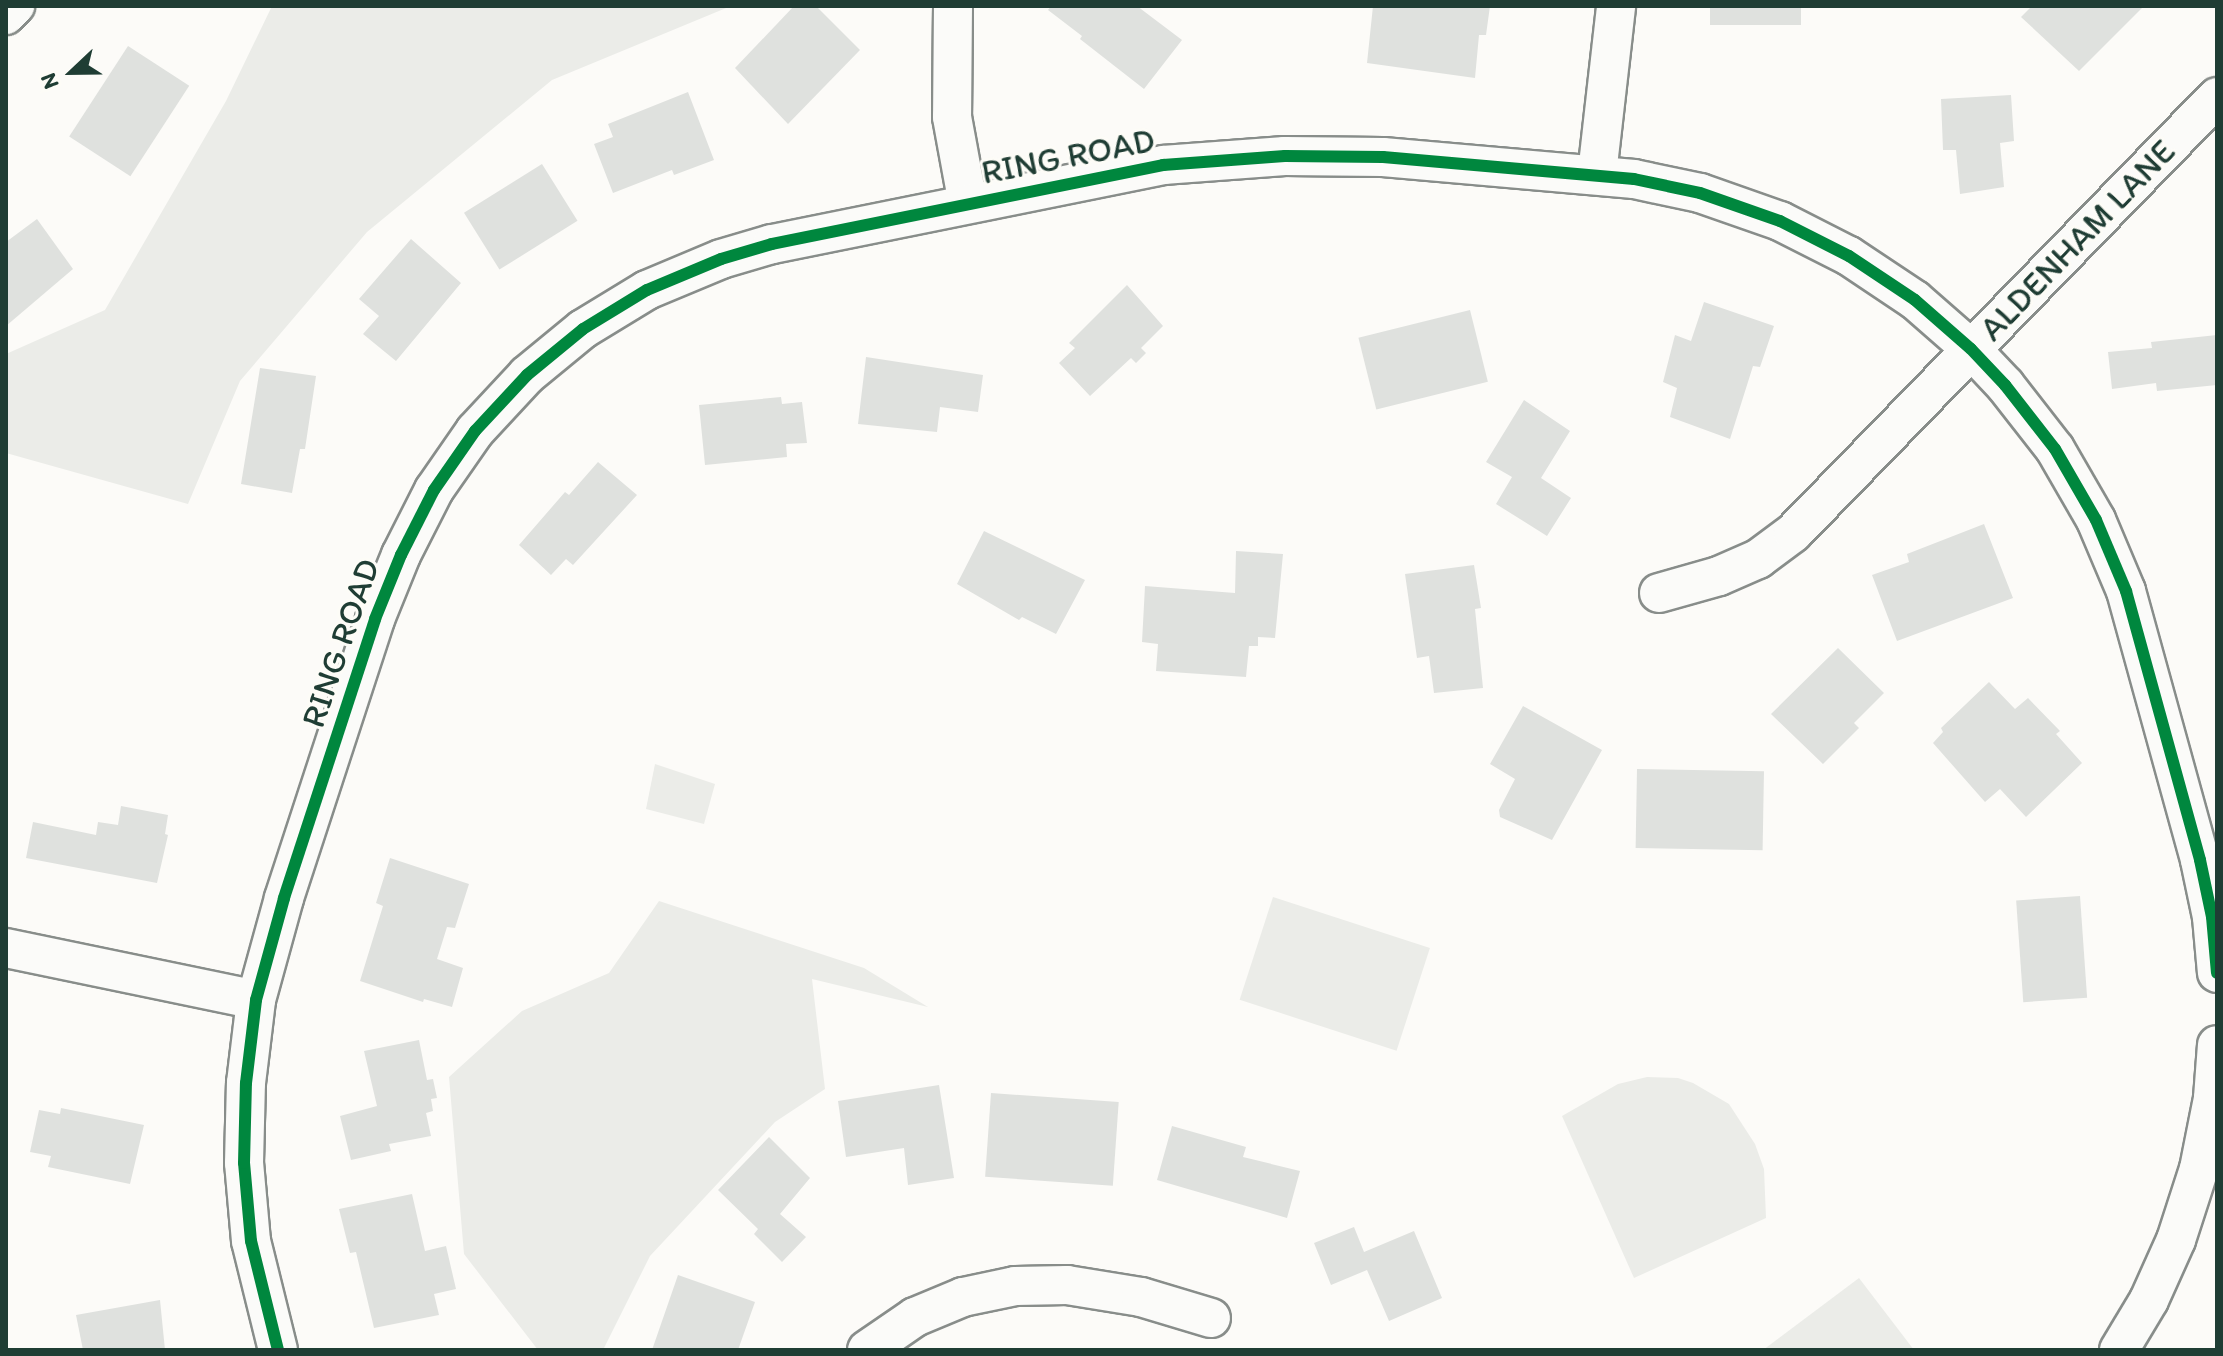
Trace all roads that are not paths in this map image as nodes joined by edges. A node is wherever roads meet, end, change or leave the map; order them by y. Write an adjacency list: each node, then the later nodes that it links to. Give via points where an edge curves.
1 (15, 6): 4 (street)
2 (953, 6): 7 (street, via 952,117)
3 (1616, 6): 6 (street)
4 (6, 15)
5 (2217, 97): 8 (street, ALDENHAM LANE)
6 (1597, 174): 7 (street, RING ROAD, via 1383,157 1285,156 1163,165); 8 (street, RING ROAD, via 1700,193 1780,221 1849,256 1915,300)
7 (968, 204): 12 (street, RING ROAD, via 772,244 647,290 583,329 527,375 475,431 434,490 375,619)
8 (1971, 349): 9 (street, ALDENHAM LANE, via 1793,533 1758,559); 11 (street, RING ROAD, via 2055,449 2096,520 2126,591 2200,860)
9 (1659, 593)
10 (6, 948): 12 (street)
11 (2217, 973)
12 (256, 1000): 15 (street, RING ROAD, via 244,1163 251,1241)
13 (2217, 1045): 17 (street, via 2199,1169 2176,1240)
14 (1211, 1318): 16 (street, via 1141,1297 1082,1287 1015,1286 963,1297 915,1317)
15 (278, 1350)
16 (867, 1350)
17 (2119, 1350)

